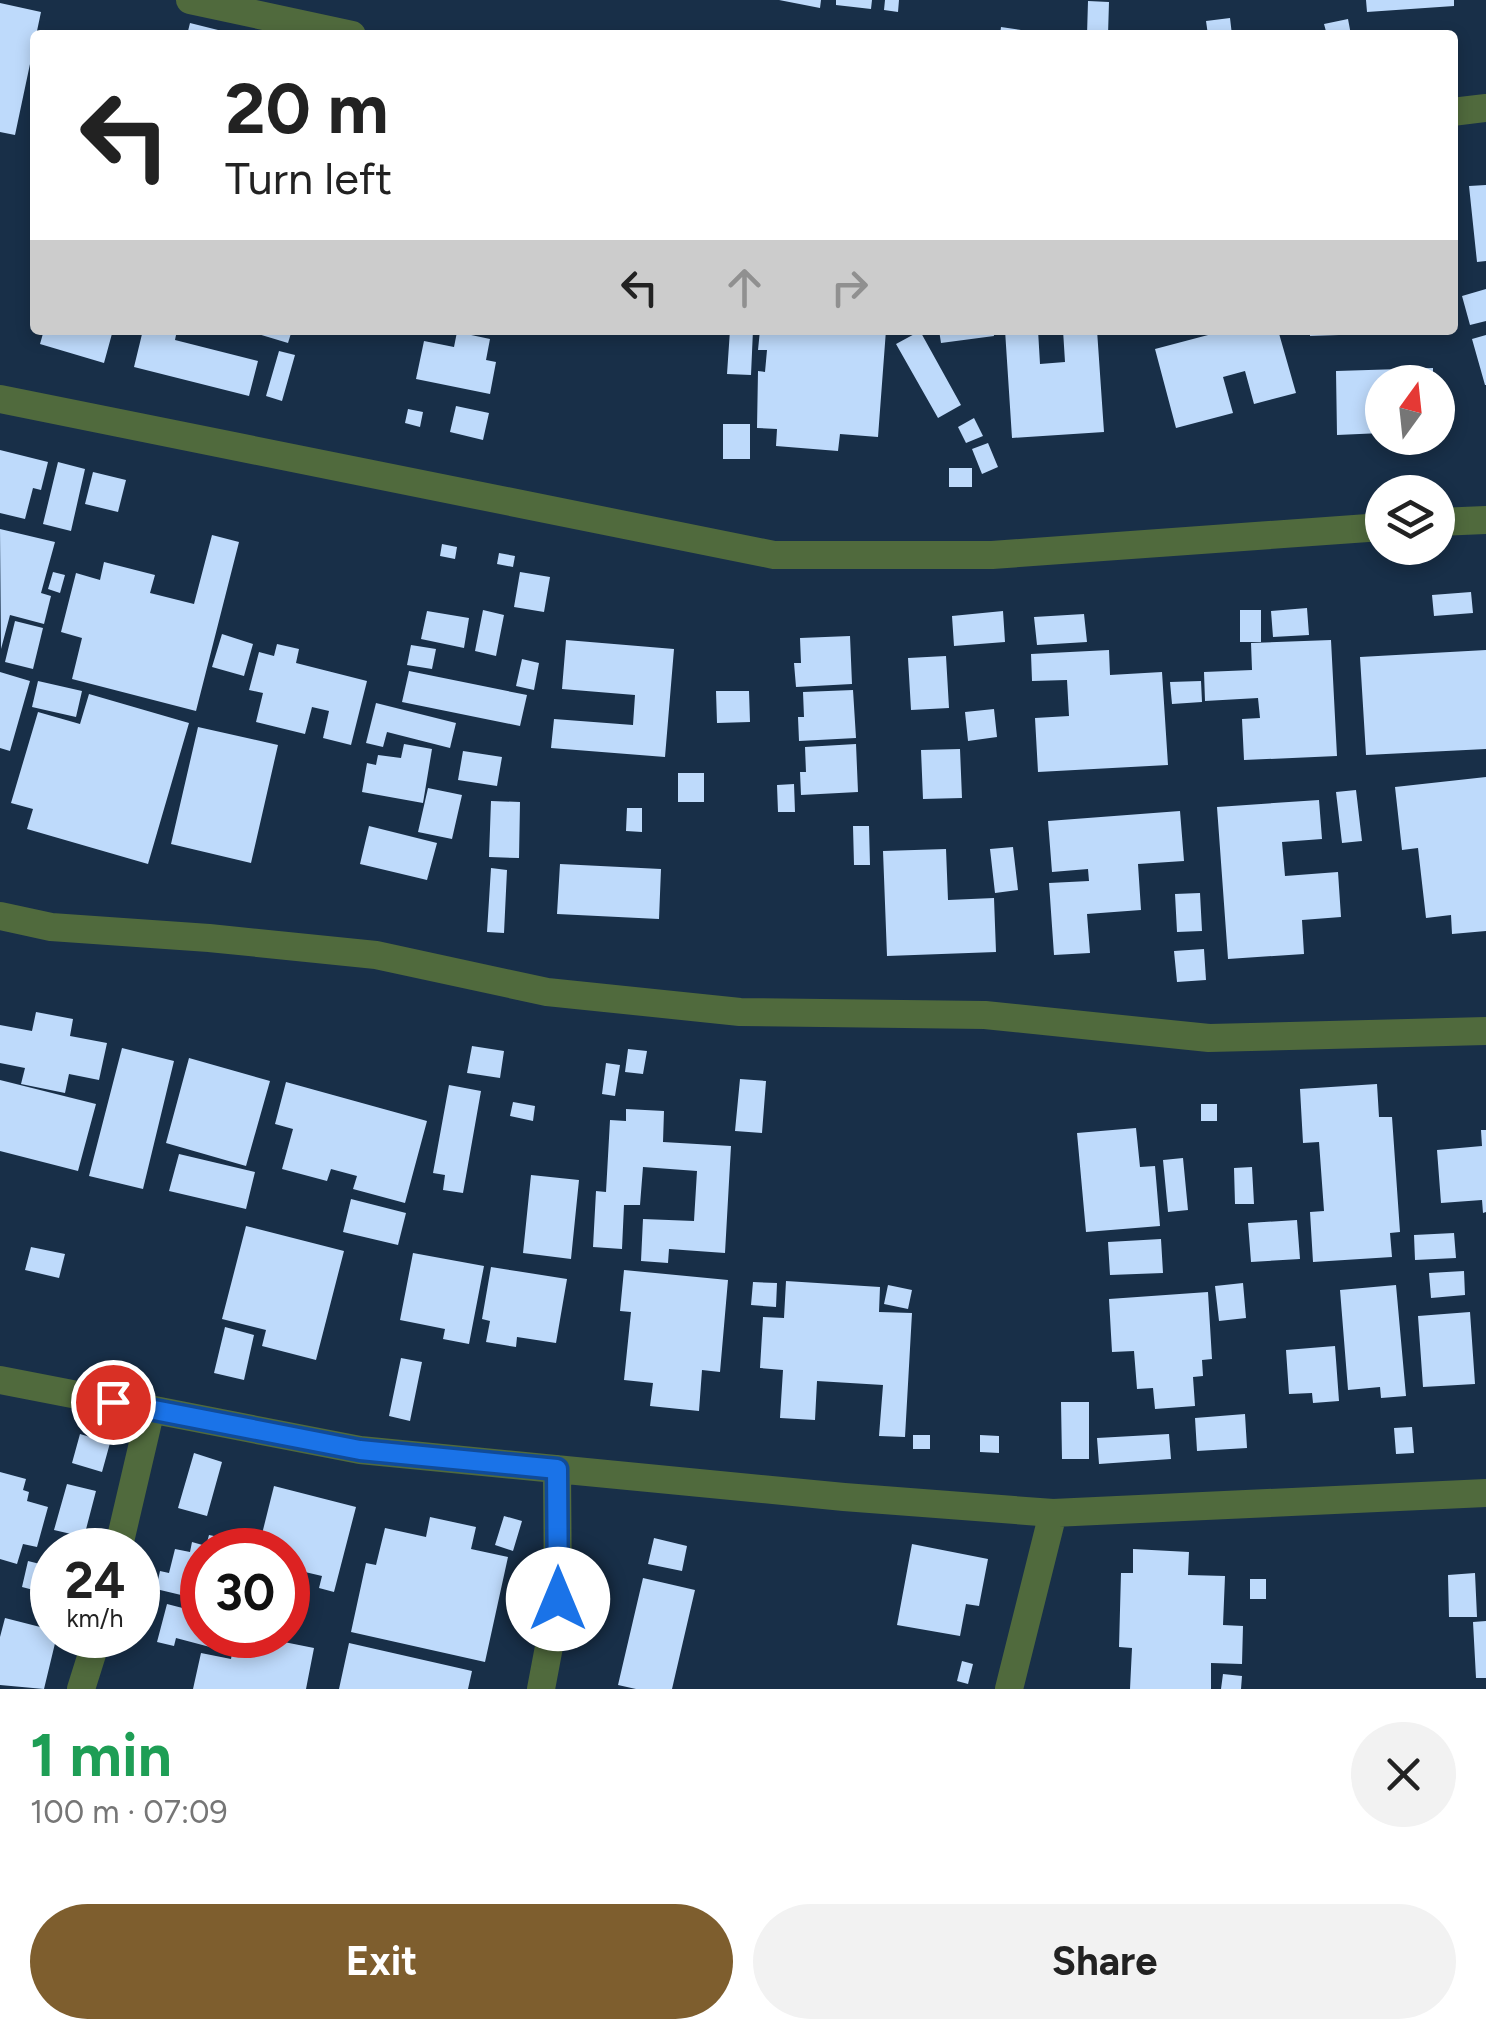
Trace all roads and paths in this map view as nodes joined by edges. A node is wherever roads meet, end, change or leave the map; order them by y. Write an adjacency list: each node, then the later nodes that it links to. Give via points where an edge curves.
1 (190, 0): 2 (street)
2 (329, 30)
3 (1486, 108): 4 (street)
4 (1458, 111)
5 (0, 399): 8 (street, via 774,555 992,555)
6 (1486, 520): 7 (street)
7 (1455, 521)
8 (1365, 528)
9 (0, 916): 10 (street, via 52,927 376,955 547,992 740,1012 985,1016 1209,1038)
10 (1486, 1032)
11 (0, 1380): 12 (street)
12 (151, 1409): 13 (street, via 360,1450); 16 (street)
13 (557, 1469): 15 (street); 19 (street, via 558,1599)
14 (1486, 1493): 15 (street)
15 (1052, 1514): 20 (street)
16 (123, 1528)
17 (91, 1658): 18 (street)
18 (81, 1689)
19 (541, 1689)
20 (1008, 1689)

